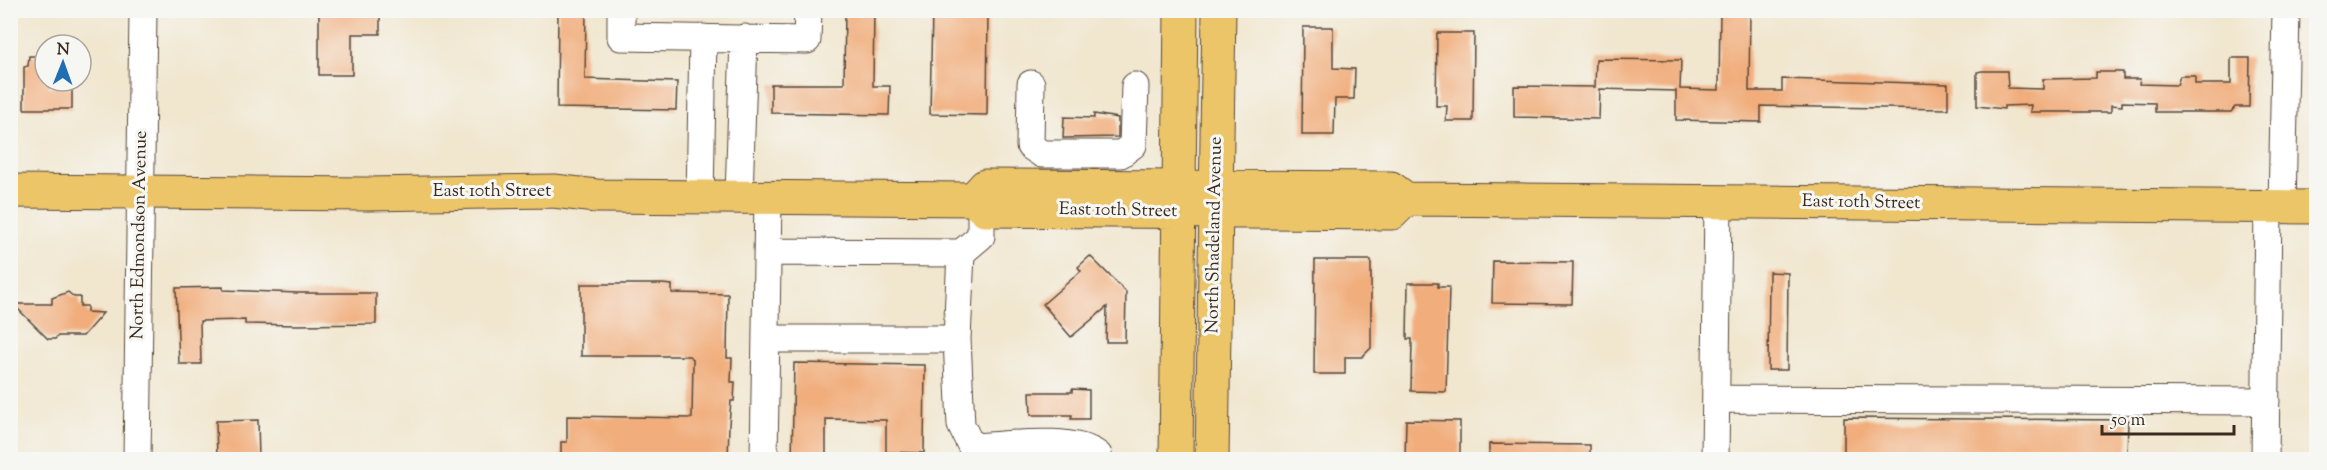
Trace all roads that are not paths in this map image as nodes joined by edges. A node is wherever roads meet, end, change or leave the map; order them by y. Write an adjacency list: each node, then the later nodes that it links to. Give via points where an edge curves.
1 (142, 10): 12 (street, North Edmondson Avenue)
2 (621, 10): 7 (street, via 621,37)
3 (808, 10): 8 (street, via 807,40)
4 (1180, 10): 15 (main road, North Shadeland Avenue)
5 (1219, 10): 16 (main road, North Shadeland Avenue)
6 (2286, 10): 19 (street)
7 (704, 38): 8 (street); 13 (street)
8 (744, 38): 14 (street)
9 (1031, 84): 10 (street, via 1030,146 1042,154 1121,154 1133,145)
10 (1135, 86)
11 (10, 191): 12 (main road, East 10th Street)
12 (140, 192): 13 (main road, East 10th Street, via 554,191); 28 (street, North Edmondson Avenue)
13 (700, 197): 14 (main road, East 10th Street)
14 (754, 197): 18 (main road, East 10th Street); 21 (street)
15 (1178, 199): 16 (main road, East 10th Street); 18 (main road, East 10th Street, via 985,186); 31 (main road, North Shadeland Avenue)
16 (1215, 199): 17 (main road, East 10th Street, via 1392,213 1406,199); 32 (main road, North Shadeland Avenue)
17 (1718, 201): 19 (main road, East 10th Street); 25 (street)
18 (977, 202): 22 (street, via 981,236)
19 (2275, 207): 20 (main road, East 10th Street); 26 (street)
20 (2316, 207)
21 (768, 252): 22 (street); 23 (street)
22 (961, 253): 24 (street)
23 (766, 339): 24 (street); 29 (street)
24 (957, 339): 27 (street, via 961,425)
25 (1716, 399): 26 (street); 33 (street)
26 (2265, 401): 34 (street)
27 (975, 453): 30 (street, via 1067,444 1090,449)
28 (137, 459)
29 (764, 459)
30 (1098, 459)
31 (1176, 459)
32 (1212, 459)
33 (1715, 459)
34 (2265, 459)

